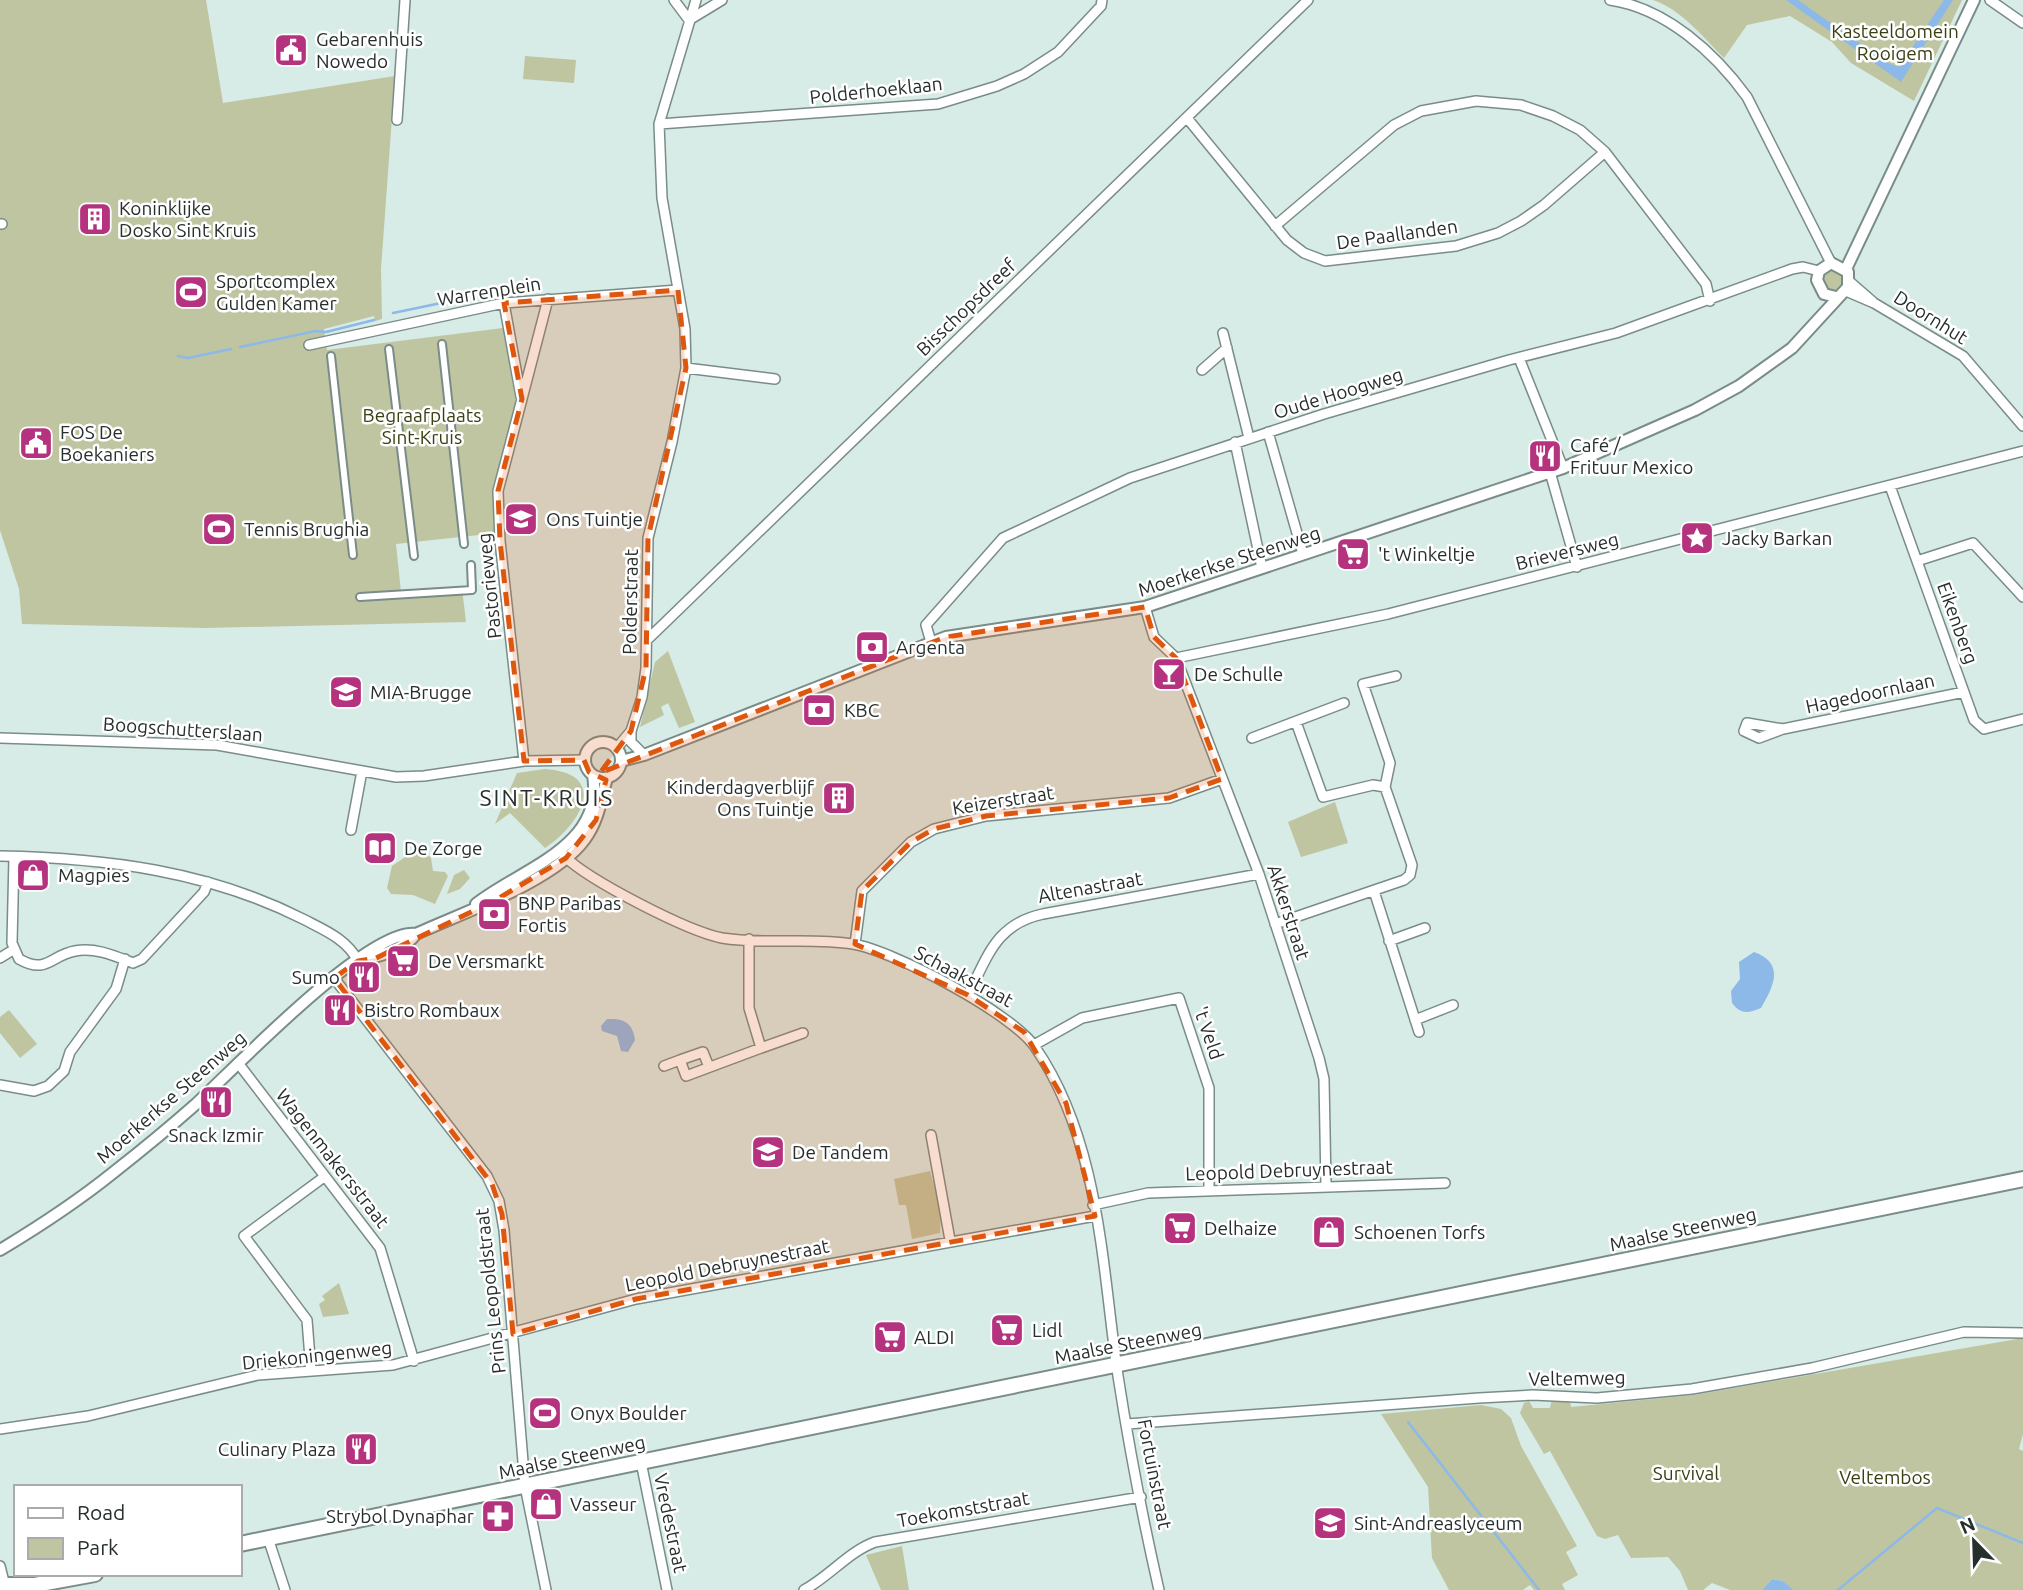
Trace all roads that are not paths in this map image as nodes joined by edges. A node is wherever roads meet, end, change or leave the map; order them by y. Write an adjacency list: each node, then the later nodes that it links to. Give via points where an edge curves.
1 (405, 0): 13 (street)
2 (674, 0): 10 (street)
3 (696, 0): 10 (street, Polderstraat)
4 (722, 0): 10 (street)
5 (1102, 0): 14 (street, Polderhoeklaan, via 1058,52 1024,74 961,98 915,107)
6 (1308, 0): 12 (street, Bisschopsdreef)
7 (1610, 0): 17 (street, via 1661,16 1735,81)
8 (1974, 0): 17 (street, via 1859,237)
9 (1990, 0): 11 (street)
10 (689, 20): 14 (street, Polderstraat)
11 (2023, 23)
12 (1186, 118): 16 (street, De Paallanden); 56 (street, Bisschopsdreef)
13 (397, 120)
14 (659, 124): 19 (street, Polderstraat, via 662,198)
15 (1605, 152): 16 (street, De Paallanden, via 1521,221 1457,246 1325,261 1304,253); 16 (street, via 1580,130 1521,105 1447,104 1394,125); 23 (street, via 1706,284)
16 (1275, 226)
17 (1838, 265): 18 (street); 20 (street)
18 (1819, 271): 21 (street, via 1817,284); 23 (street, Oude Hoogweg, via 1793,269)
19 (677, 289): 22 (street, Warrenplein); 33 (street, Polderstraat)
20 (1844, 290): 21 (street); 25 (street, Moerkerkse Steenweg); 37 (street, Doornhut, via 1962,356)
21 (1824, 294): 25 (street)
22 (548, 299): 24 (street, Warrenplein); 36 (street, Pastorieweg)
23 (1710, 300): 32 (street, Oude Hoogweg, via 1616,333)
24 (504, 303): 28 (street, Warrenplein); 36 (street)
25 (1818, 320): 42 (street, Moerkerkse Steenweg, via 1770,365 1719,398)
26 (1223, 333): 29 (street)
27 (442, 344): 45 (street)
28 (309, 345)
29 (1227, 348): 34 (street); 39 (street)
30 (389, 349): 48 (street)
31 (331, 356): 47 (street)
32 (1518, 358): 38 (street, Oude Hoogweg); 42 (street)
33 (686, 368): 35 (street); 56 (street, Polderstraat, via 648,538)
34 (1202, 370)
35 (775, 379)
36 (522, 399): 71 (street, Pastorieweg, via 498,491)
37 (2023, 426)
38 (1268, 432): 39 (street, Oude Hoogweg); 46 (street)
39 (1249, 438): 40 (street, Oude Hoogweg)
40 (1235, 442): 52 (street); 57 (street, Oude Hoogweg, via 1130,478 1003,538 926,625)
41 (2023, 452): 44 (street, Brieversweg)
42 (1563, 468): 43 (street, Moerkerkse Steenweg)
43 (1550, 472): 46 (street, Moerkerkse Steenweg); 51 (street)
44 (1891, 486): 49 (street, Eikenberg); 51 (street, Brieversweg)
45 (464, 544)
46 (1303, 554): 52 (street, Moerkerkse Steenweg)
47 (353, 555)
48 (414, 556)
49 (1917, 561): 54 (street, via 1973,543); 60 (street, Eikenberg)
50 (471, 565): 53 (street, via 472,590)
51 (1577, 567): 58 (street, Brieversweg, via 1269,641)
52 (1262, 568): 55 (street, Moerkerkse Steenweg)
53 (360, 597)
54 (2023, 597)
55 (1145, 607): 57 (street, Moerkerkse Steenweg); 58 (street, via 1154,637)
56 (647, 640): 65 (street, Polderstraat, via 642,697)
57 (931, 642): 69 (street, Moerkerkse Steenweg)
58 (1176, 658): 76 (street, Akkerstraat)
59 (1396, 676): 77 (street, via 1363,684 1390,763)
60 (1964, 692): 62 (street, Eikenberg, via 1980,728); 64 (street, Hagedoornlaan)
61 (1344, 703): 63 (street)
62 (2023, 719)
63 (1296, 722): 67 (street); 77 (street, via 1323,797 1373,785)
64 (1783, 729)
65 (631, 731): 68 (street, Polderstraat); 69 (street, via 631,742)
66 (0, 738): 73 (street, Boogschutterslaan, via 217,745)
67 (1252, 738)
68 (617, 749): 70 (street, via 607,743 593,745); 72 (street)
69 (644, 755): 72 (street, Moerkerkse Steenweg)
70 (585, 760): 71 (street, Boogschutterslaan); 74 (street)
71 (524, 761): 73 (street, Boogschutterslaan, via 424,776)
72 (621, 761): 75 (street)
73 (362, 771): 78 (street)
74 (593, 775): 75 (street); 79 (street, Moerkerkse Steenweg, via 595,795)
75 (607, 778): 79 (street, Moerkerkse Steenweg, via 596,820 584,841)
76 (1222, 779): 82 (street, Akkerstraat); 89 (street, Keizerstraat, via 1170,798 970,818 934,829 911,842 862,891)
77 (1385, 787): 84 (street, via 1412,865 1404,880)
78 (351, 830)
79 (563, 855): 87 (street, Schaakstraat, via 619,892 694,928 721,937); 93 (street, Moerkerkse Steenweg, via 494,901 416,934 408,933)
80 (0, 856): 81 (street)
81 (14, 857): 83 (street, via 113,862); 90 (street)
82 (1259, 874): 85 (street, Akkerstraat); 95 (street, Altenastraat, via 1014,922 1001,935)
83 (208, 882): 92 (street, via 148,953 133,962); 93 (street, via 320,928 351,949)
84 (1374, 891): 85 (street); 88 (street)
85 (1275, 923): 111 (street, Akkerstraat, via 1324,1079)
86 (1425, 928): 88 (street)
87 (749, 939): 89 (street, Schaakstraat); 101 (street, via 748,1007)
88 (1389, 940): 97 (street)
89 (855, 944): 95 (street, Schaakstraat)
90 (13, 950): 91 (street); 92 (street, via 19,959 32,964 46,965 79,950)
91 (0, 958)
92 (125, 960): 106 (street, via 116,989 70,1052 64,1071 48,1086 34,1091)
93 (358, 961): 94 (street, Moerkerkse Steenweg)
94 (334, 978): 103 (street, Moerkerkse Steenweg); 118 (street, Prins Leopoldstraat, via 492,1184 502,1214)
95 (968, 995): 100 (street, Schaakstraat, via 1012,1021)
96 (1453, 1005): 97 (street)
97 (1415, 1020): 98 (street)
98 (1419, 1032)
99 (803, 1033): 101 (street)
100 (1034, 1045): 112 (street, 't Veld, via 1082,1018 1179,999 1209,1088); 113 (street, Schaakstraat, via 1073,1122)
101 (761, 1048): 105 (street)
102 (680, 1060): 104 (street); 105 (street, via 703,1052); 105 (street, via 686,1076)
103 (238, 1063): 108 (street, Wagenmakersstraat); 116 (street, Moerkerkse Steenweg, via 197,1104 113,1172)
104 (664, 1066)
105 (709, 1067)
106 (0, 1085)
107 (931, 1135): 115 (street)
108 (324, 1177): 119 (street, Wagenmakersstraat, via 383,1254); 121 (street, via 244,1236 307,1320)
109 (2023, 1179): 120 (main road, Maalse Steenweg)
110 (1446, 1183): 111 (street, Leopold Debruynestraat)
111 (1326, 1186): 112 (street, Leopold Debruynestraat)
112 (1209, 1190): 113 (street, Leopold Debruynestraat, via 1147,1193)
113 (1093, 1205): 114 (street, Schaakstraat)
114 (1095, 1216): 115 (street, Leopold Debruynestraat); 120 (street, Schaakstraat)
115 (950, 1240): 118 (street, Leopold Debruynestraat, via 636,1299)
116 (0, 1250)
117 (2023, 1333): 122 (street, Veltemweg, via 1964,1332 1812,1368 1679,1390 1597,1398 1479,1398)
118 (513, 1334): 119 (street, Driekoningenweg); 125 (street, Prins Leopoldstraat)
119 (414, 1361): 121 (street, Driekoningenweg)
120 (1117, 1365): 122 (street, Fortuinstraat); 124 (main road, Maalse Steenweg)
121 (311, 1371): 123 (street, Driekoningenweg, via 258,1375 88,1416)
122 (1127, 1424): 126 (street, Fortuinstraat)
123 (0, 1429)
124 (640, 1462): 125 (main road, Maalse Steenweg); 135 (street, Vredestraat)
125 (525, 1486): 127 (main road, Maalse Steenweg); 134 (street, Prins Leopoldstraat)
126 (1142, 1497): 136 (street, Toekomststraat, via 875,1542 852,1553 825,1579); 137 (street, Fortuinstraat)
127 (268, 1538): 128 (main road, Maalse Steenweg); 133 (street)
128 (242, 1544)
129 (0, 1566): 131 (street)
130 (87, 1576): 132 (main road)
131 (2, 1586): 132 (main road)
132 (51, 1587)
133 (285, 1590)
134 (546, 1590)
135 (667, 1590)
136 (804, 1590)
137 (1159, 1590)

